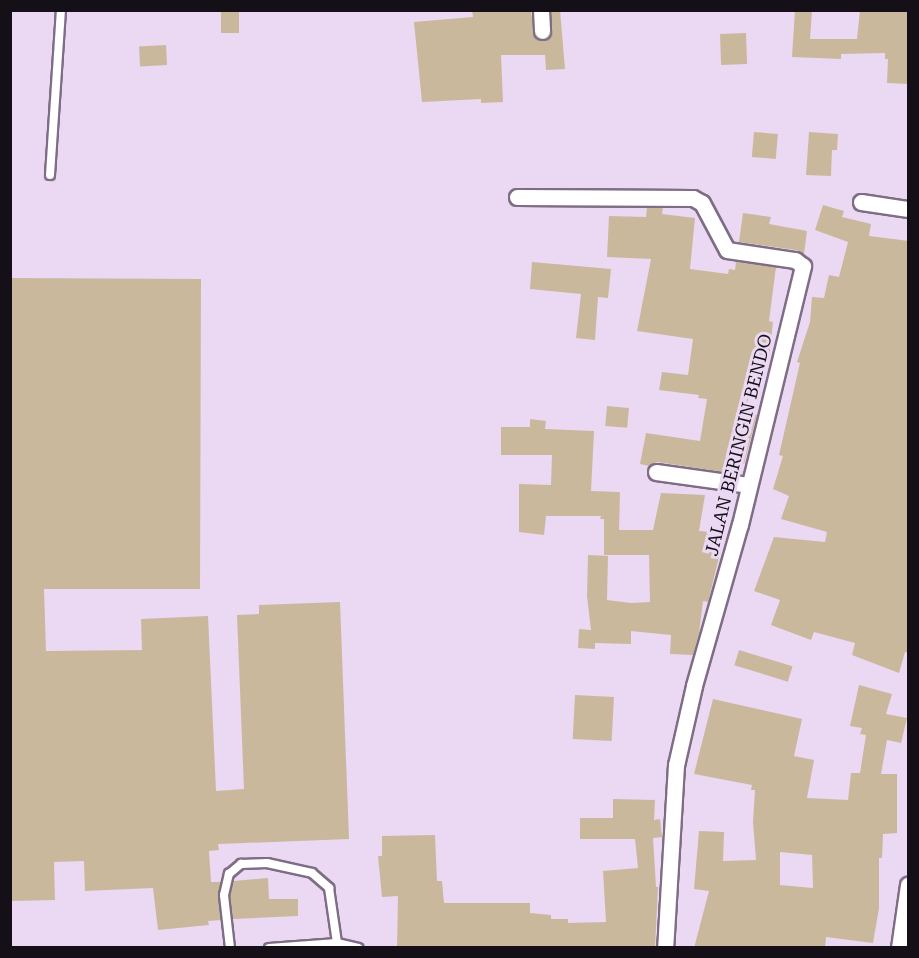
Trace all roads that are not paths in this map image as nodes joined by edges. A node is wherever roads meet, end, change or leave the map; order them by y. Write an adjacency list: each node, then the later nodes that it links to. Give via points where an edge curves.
1 (61, 10): 4 (lane)
2 (541, 10): 3 (street)
3 (542, 32)
4 (50, 175)
5 (517, 197): 9 (street, JALAN BERINGIN BENDO, via 693,198 702,203 727,250 800,263 802,277)
6 (861, 202): 7 (street)
7 (909, 209)
8 (656, 472): 9 (street)
9 (748, 485): 15 (street, JALAN BERINGIN BENDO, via 676,765)
10 (909, 885): 16 (street)
11 (337, 943): 12 (lane, via 329,888 312,873 267,863 241,864 229,874 224,895); 13 (lane); 14 (lane)
12 (230, 948)
13 (269, 948)
14 (358, 948)
15 (665, 948)
16 (899, 948)

